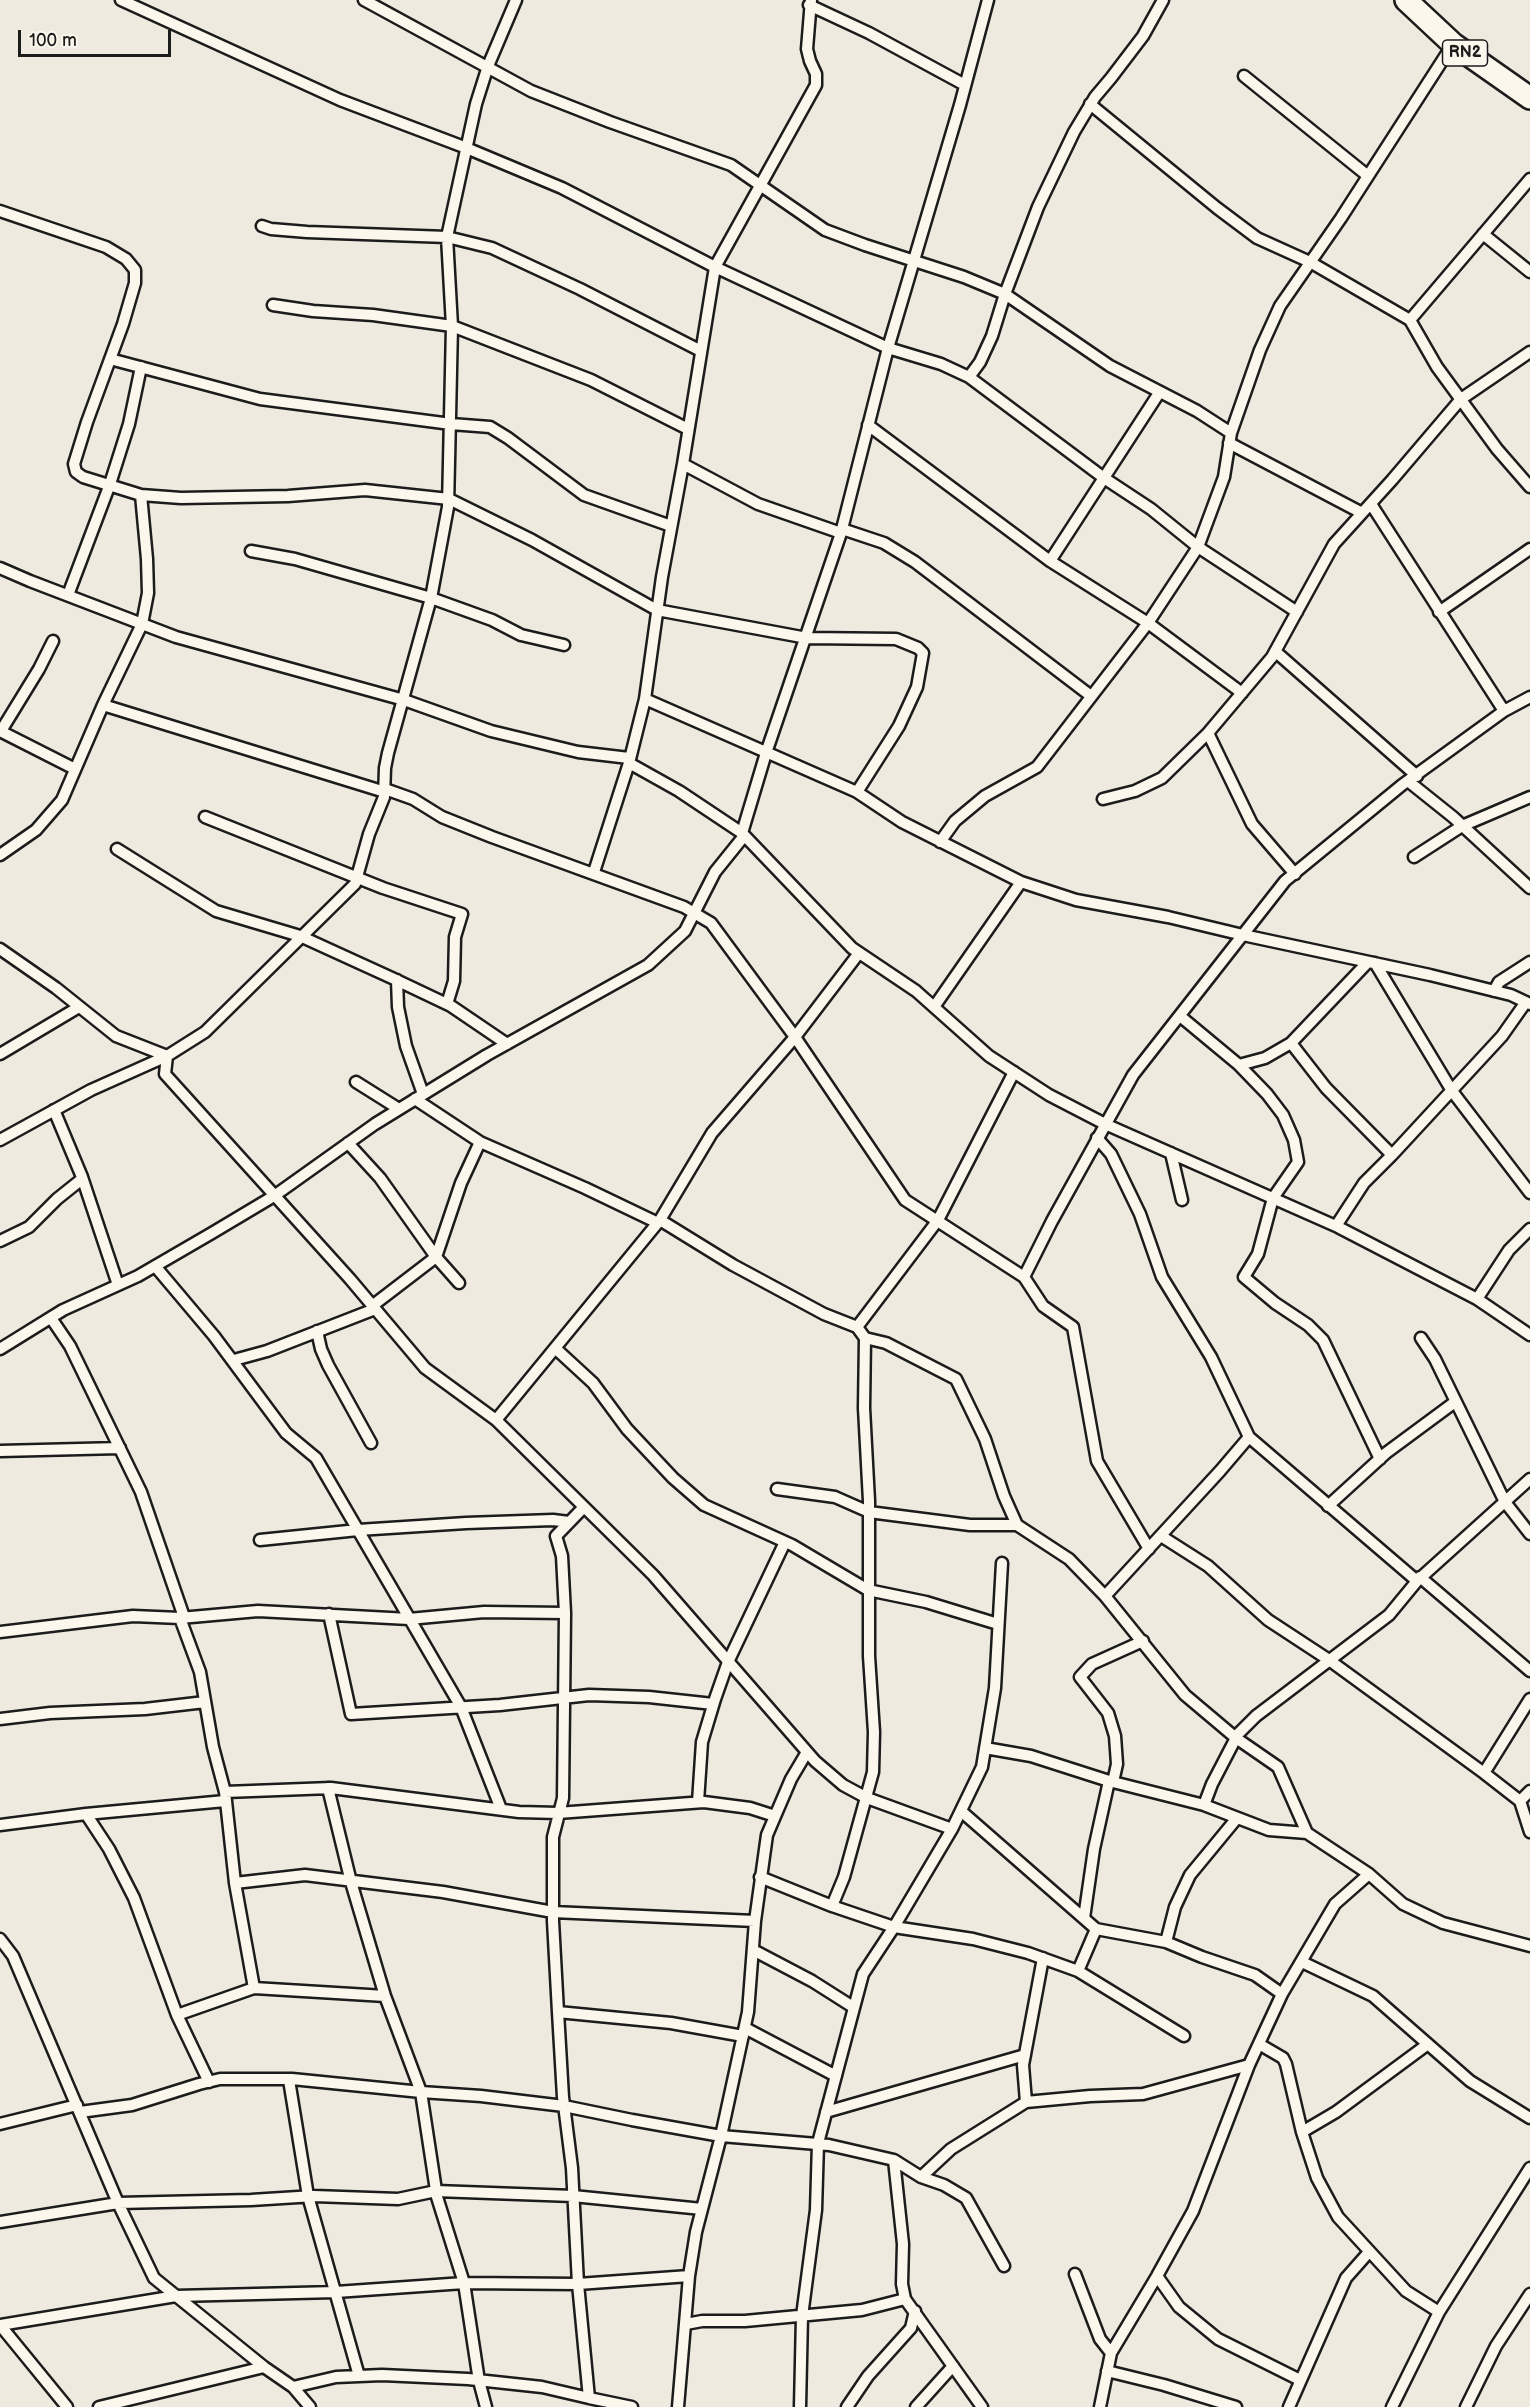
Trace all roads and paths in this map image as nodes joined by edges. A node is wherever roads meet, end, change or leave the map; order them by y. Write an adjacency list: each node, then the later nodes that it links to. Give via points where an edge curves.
1 (121, 0): 14 (street, via 340,100)
2 (364, 0): 9 (street)
3 (516, 0): 9 (street)
4 (988, 0): 11 (street)
5 (1163, 0): 13 (street, via 1143,36)
6 (1406, 0): 8 (highway, RN2)
7 (810, 3): 11 (street); 17 (street, via 807,49 816,85)
8 (1453, 44): 12 (highway, RN2); 15 (street)
9 (488, 66): 14 (street); 17 (street, via 531,91 710,156)
10 (1244, 76): 15 (street)
11 (965, 85): 22 (street)
12 (1530, 98)
13 (1090, 104): 23 (street, via 1257,238); 26 (street, via 1038,207)
14 (464, 147): 21 (street); 24 (street, via 562,188)
15 (1368, 176): 23 (street)
16 (1530, 179): 20 (street)
17 (760, 183): 22 (street, via 825,230); 24 (street)
18 (0, 211): 33 (street, via 106,247 135,270 135,283)
19 (262, 226): 21 (street, via 307,232)
20 (1483, 234): 25 (street); 28 (street)
21 (447, 237): 29 (street); 31 (street, via 492,248)
22 (915, 261): 26 (street); 30 (street)
23 (1310, 262): 28 (street); 41 (street, via 1280,306 1260,350)
24 (715, 267): 30 (street); 31 (street)
25 (1530, 272)
26 (1005, 294): 35 (street, via 992,336); 36 (street, via 1110,366)
27 (273, 305): 29 (street)
28 (1410, 320): 37 (street)
29 (452, 326): 38 (street); 40 (street, via 591,380)
30 (888, 348): 35 (street); 39 (street)
31 (701, 351): 40 (street)
32 (1530, 352): 37 (street)
33 (110, 359): 34 (street); 44 (street, via 74,464 83,477)
34 (141, 367): 38 (street, via 260,399); 44 (street, via 129,424)
35 (969, 377): 43 (street)
36 (1159, 393): 41 (street, via 1197,411); 43 (street)
37 (1461, 399): 45 (street); 48 (street)
38 (451, 424): 47 (street); 50 (street, via 490,427 584,495)
39 (868, 425): 51 (street); 55 (street)
40 (688, 429): 42 (street)
41 (1230, 438): 49 (street); 52 (street, via 1224,477)
42 (683, 464): 50 (street); 51 (street, via 758,504)
43 (1104, 478): 52 (street); 55 (street)
44 (110, 483): 46 (street); 57 (street)
45 (1530, 487)
46 (141, 495): 47 (street, via 288,496 365,490); 63 (street, via 148,593)
47 (449, 499): 58 (street); 59 (street)
48 (1371, 504): 49 (street); 61 (street)
49 (1362, 513): 60 (street, via 1334,544)
50 (671, 526): 59 (street)
51 (841, 531): 64 (street); 69 (street, via 884,543 915,562)
52 (1198, 547): 60 (street); 62 (street)
53 (1530, 549): 61 (street)
54 (251, 551): 58 (street, via 295,559)
55 (1050, 561): 62 (street)
56 (0, 568): 57 (street)
57 (68, 595): 63 (street)
58 (431, 598): 66 (street, via 521,635); 72 (street)
59 (657, 610): 64 (street); 71 (street)
60 (1297, 612): 67 (street)
61 (1439, 612): 74 (street)
62 (1148, 623): 68 (street); 69 (street)
63 (142, 624): 72 (street, via 176,637); 73 (street)
64 (807, 638): 77 (street); 82 (street, via 896,639 923,653 916,687 899,726)
65 (52, 641): 75 (street)
66 (564, 645)
67 (1276, 652): 68 (street); 80 (street)
68 (1242, 693): 76 (street)
69 (1091, 696): 88 (street, via 1037,767 985,796 955,821)
70 (1530, 697): 74 (street)
71 (645, 699): 77 (street); 78 (street)
72 (404, 700): 78 (street, via 491,731); 81 (street, via 388,753)
73 (103, 705): 79 (street); 81 (street)
74 (1504, 711): 80 (street)
75 (0, 731): 79 (street)
76 (1208, 733): 84 (street, via 1162,778 1135,791); 93 (street, via 1252,824)
77 (766, 753): 82 (street); 87 (street)
78 (629, 760): 87 (street); 92 (street)
79 (75, 769): 90 (street, via 62,800 36,830)
80 (1413, 779): 86 (street); 93 (street)
81 (385, 790): 92 (street, via 413,799 442,817 482,833); 94 (street)
82 (857, 792): 88 (street)
83 (1530, 797): 86 (street)
84 (1103, 799)
85 (205, 816): 94 (street)
86 (1462, 826): 91 (street); 96 (street)
87 (743, 835): 97 (street, via 715,872); 101 (street)
88 (940, 842): 95 (street)
89 (117, 849): 99 (street, via 216,911)
90 (0, 855)
91 (1414, 857)
92 (594, 872): 97 (street)
93 (1294, 874): 98 (street)
94 (357, 877): 99 (street, via 355,884); 107 (street, via 462,914 454,937 454,981)
95 (1021, 882): 98 (street, via 1076,900 1168,916); 109 (street)
96 (1530, 888)
97 (695, 913): 111 (street, via 711,923); 113 (street, via 685,931 648,965)
98 (1243, 935): 102 (street); 110 (street)
99 (300, 936): 104 (street); 115 (street, via 205,1032)
100 (2, 952): 108 (street)
101 (859, 953): 109 (street); 111 (street)
102 (1372, 962): 105 (street); 112 (street); 119 (street)
103 (1530, 962): 105 (street, via 1499,982)
104 (397, 980): 107 (street); 120 (street, via 398,1007)
105 (1494, 991): 106 (street)
106 (1528, 1003): 119 (street)
107 (447, 1004): 113 (street)
108 (79, 1006): 114 (street); 115 (street, via 116,1036)
109 (934, 1007): 117 (street, via 989,1056)
110 (1180, 1016): 116 (street); 123 (street, via 1133,1075)
111 (795, 1037): 135 (street, via 905,1200); 136 (street, via 712,1133)
112 (1291, 1043): 116 (street, via 1265,1058); 129 (street, via 1326,1088)
113 (507, 1044): 120 (street)
114 (0, 1054)
115 (167, 1056): 122 (street); 132 (street, via 165,1074)
116 (1239, 1065): 133 (street, via 1267,1094 1294,1140 1298,1162)
117 (1014, 1072): 123 (street); 135 (street)
118 (356, 1082): 121 (street)
119 (1452, 1091): 129 (street); 131 (street)
120 (419, 1097): 121 (street); 126 (street)
121 (399, 1109): 127 (street)
122 (54, 1110): 125 (street); 130 (street)
123 (1105, 1124): 124 (street); 128 (street)
124 (1097, 1138): 142 (street); 158 (street, via 1111,1154 1140,1214 1162,1277 1211,1357)
125 (0, 1140)
126 (480, 1142): 136 (street); 140 (street)
127 (348, 1143): 132 (street); 140 (street, via 380,1178)
128 (1171, 1154): 133 (street); 134 (street)
129 (1392, 1155): 137 (street, via 1364,1183)
130 (82, 1179): 139 (street, via 28,1227); 144 (street)
131 (1530, 1193)
132 (274, 1196): 141 (street); 146 (street)
133 (1273, 1198): 137 (street); 162 (street, via 1258,1254 1244,1277 1323,1340)
134 (1182, 1200)
135 (938, 1220): 142 (street); 148 (street)
136 (659, 1222): 148 (street, via 824,1314); 153 (street)
137 (1336, 1226): 145 (street)
138 (1530, 1229): 145 (street, via 1509,1250)
139 (0, 1241)
140 (436, 1257): 143 (street); 146 (street)
141 (155, 1266): 144 (street); 155 (street)
142 (1024, 1277): 176 (street, via 1043,1306 1072,1327 1097,1461)
143 (459, 1283)
144 (118, 1285): 147 (street)
145 (1477, 1299): 150 (street)
146 (374, 1307): 149 (street); 157 (street, via 425,1368)
147 (51, 1318): 154 (street); 160 (street, via 70,1346)
148 (857, 1327): 151 (street)
149 (317, 1331): 155 (street); 159 (street, via 328,1365)
150 (1530, 1335)
151 (865, 1338): 168 (street); 170 (street, via 886,1343 956,1378 985,1440)
152 (1421, 1338): 156 (street)
153 (555, 1348): 157 (street); 175 (street, via 593,1383 627,1429 673,1478 704,1505)
154 (0, 1349)
155 (234, 1360): 171 (street, via 286,1433 316,1458)
156 (1455, 1402): 162 (street); 165 (street)
157 (496, 1420): 167 (street)
158 (1249, 1437): 166 (street); 173 (street)
159 (371, 1443)
160 (120, 1448): 161 (street); 183 (street, via 141,1492)
161 (0, 1451)
162 (1380, 1459): 166 (street)
163 (1530, 1479): 165 (street)
164 (777, 1489): 168 (street, via 835,1497)
165 (1505, 1502): 172 (street); 178 (street)
166 (1328, 1506): 178 (street)
167 (584, 1507): 169 (street); 189 (street, via 653,1575)
168 (869, 1512): 170 (street, via 970,1525); 179 (street)
169 (569, 1522): 171 (street); 181 (street, via 556,1536 562,1556)
170 (1017, 1525): 180 (street, via 1069,1559)
171 (358, 1530): 174 (street); 184 (street)
172 (1530, 1534)
173 (1161, 1536): 176 (street); 188 (street, via 1208,1566 1268,1620)
174 (260, 1540)
175 (785, 1542): 179 (street); 189 (street)
176 (1149, 1549): 180 (street)
177 (1002, 1563): 185 (street)
178 (1418, 1579): 188 (street, via 1389,1615); 190 (street)
179 (868, 1590): 185 (street, via 926,1602); 205 (street, via 874,1732 873,1772)
180 (1105, 1596): 187 (street)
181 (565, 1613): 184 (street, via 483,1612); 192 (street)
182 (329, 1614): 183 (street, via 258,1611); 184 (street); 195 (street, via 351,1714)
183 (182, 1618): 186 (street, via 133,1616); 193 (street, via 200,1672)
184 (409, 1619): 195 (street)
185 (998, 1624): 198 (street, via 995,1688)
186 (0, 1632)
187 (1143, 1641): 197 (street, via 1185,1695); 201 (street, via 1092,1664 1080,1677 1108,1713 1116,1736 1117,1764)
188 (1329, 1660): 197 (street, via 1256,1716); 200 (street)
189 (728, 1662): 194 (street); 199 (street)
190 (1528, 1665)
191 (1530, 1699): 200 (street)
192 (564, 1700): 194 (street, via 589,1695); 195 (street); 211 (street, via 563,1798)
193 (205, 1702): 196 (street); 204 (street)
194 (713, 1704): 206 (street, via 702,1742)
195 (461, 1707): 209 (street)
196 (0, 1719)
197 (1236, 1738): 208 (street); 218 (street, via 1278,1767)
198 (985, 1748): 201 (street, via 1031,1756); 210 (street, via 982,1767)
199 (807, 1752): 205 (street, via 843,1785); 213 (street)
200 (1484, 1773): 207 (street)
201 (1111, 1782): 208 (street); 225 (street, via 1094,1849)
202 (328, 1788): 204 (street); 209 (street); 221 (street)
203 (1530, 1791): 207 (street)
204 (225, 1797): 212 (street); 222 (street)
205 (867, 1798): 216 (street); 223 (street)
206 (698, 1802): 211 (street); 213 (street, via 750,1808)
207 (1520, 1802): 217 (street)
208 (1204, 1805): 214 (street)
209 (501, 1809): 211 (street)
210 (961, 1811): 216 (street); 225 (street)
211 (558, 1813): 224 (street, via 553,1837)
212 (86, 1814): 215 (street); 241 (street, via 134,1898)
213 (775, 1816): 220 (street, via 767,1835)
214 (1237, 1818): 218 (street, via 1269,1830); 230 (street, via 1190,1875 1175,1907)
215 (0, 1825)
216 (952, 1829): 227 (street)
217 (1530, 1832)
218 (1307, 1833): 219 (street)
219 (1369, 1874): 231 (street, via 1403,1904 1443,1923); 234 (street, via 1335,1904)
220 (760, 1877): 223 (street); 226 (street)
221 (351, 1882): 222 (street, via 305,1875); 224 (street, via 443,1892); 238 (street)
222 (235, 1883): 236 (street)
223 (832, 1906): 227 (street)
224 (553, 1912): 226 (street); 240 (street)
225 (1084, 1918): 228 (street)
226 (755, 1921): 232 (street)
227 (894, 1928): 233 (street, via 973,1939); 239 (street, via 863,1974)
228 (1096, 1929): 230 (street); 235 (street)
229 (0, 1939): 254 (street, via 13,1956)
230 (1166, 1942): 237 (street, via 1255,1975)
231 (1530, 1946)
232 (753, 1950): 239 (street); 242 (street)
233 (1043, 1958): 235 (street); 246 (street)
234 (1302, 1962): 237 (street); 245 (street, via 1374,1996)
235 (1078, 1971): 243 (street)
236 (255, 1988): 238 (street); 241 (street)
237 (1282, 1994): 244 (street)
238 (385, 1996): 251 (street)
239 (853, 2007): 248 (street)
240 (558, 2012): 242 (street); 253 (street)
241 (177, 2015): 250 (street)
242 (744, 2032): 248 (street); 259 (street)
243 (1184, 2036)
244 (1259, 2044): 247 (street); 258 (street, via 1283,2058 1286,2064)
245 (1428, 2044): 256 (street, via 1470,2081); 258 (street, via 1336,2112)
246 (1025, 2055): 252 (street); 255 (street)
247 (1249, 2065): 252 (street, via 1143,2094); 274 (street, via 1193,2211)
248 (836, 2076): 255 (street)
249 (289, 2079): 250 (street); 251 (street); 265 (street)
250 (209, 2082): 254 (street, via 132,2105)
251 (421, 2092): 253 (street); 264 (street)
252 (1026, 2102): 263 (street, via 951,2149)
253 (564, 2106): 259 (street); 266 (street)
254 (78, 2109): 257 (street); 267 (street)
255 (826, 2112): 260 (street)
256 (1530, 2118)
257 (0, 2124)
258 (1302, 2132): 270 (street, via 1317,2178 1338,2217)
259 (721, 2136): 260 (street); 268 (street)
260 (818, 2144): 261 (street); 283 (street, via 816,2210)
261 (894, 2160): 263 (street); 280 (street)
262 (1529, 2174): 282 (street)
263 (921, 2177): 271 (street, via 966,2198)
264 (436, 2191): 265 (street, via 398,2199); 266 (street); 275 (street)
265 (308, 2196): 267 (street); 277 (street)
266 (573, 2196): 268 (street); 276 (street)
267 (118, 2203): 269 (street); 279 (street, via 154,2278)
268 (702, 2209): 273 (street)
269 (0, 2222)
270 (1368, 2252): 282 (street, via 1406,2291); 292 (street, via 1346,2278)
271 (1004, 2266)
272 (1076, 2274): 286 (street, via 1100,2339)
273 (689, 2276): 276 (street); 284 (street)
274 (1157, 2276): 286 (street); 292 (street, via 1179,2307 1218,2339)
275 (464, 2283): 276 (street); 277 (street); 291 (street)
276 (578, 2284): 294 (street)
277 (336, 2292): 279 (street); 290 (street)
278 (1530, 2294): 309 (street, via 1496,2346)
279 (176, 2296): 285 (street); 288 (street)
280 (905, 2299): 281 (street); 283 (street, via 862,2310)
281 (915, 2312): 287 (street); 303 (street, via 911,2328 868,2376)
282 (1439, 2312): 308 (street)
283 (802, 2316): 284 (street); 302 (street)
284 (686, 2324): 301 (street)
285 (0, 2325): 296 (street)
286 (1111, 2353): 289 (street)
287 (953, 2366): 304 (street); 305 (street)
288 (264, 2367): 293 (street); 297 (street)
289 (1107, 2371): 295 (street); 306 (street)
290 (359, 2376): 291 (street); 293 (street)
291 (479, 2380): 294 (street, via 542,2387); 299 (street)
292 (1300, 2380): 307 (street)
293 (293, 2387): 298 (street)
294 (593, 2402): 300 (street)
295 (1102, 2406)
296 (67, 2407)
297 (99, 2407)
298 (310, 2407)
299 (486, 2407)
300 (632, 2407)
301 (678, 2407)
302 (800, 2407)
303 (847, 2407)
304 (916, 2407)
305 (982, 2407)
306 (1236, 2407)
307 (1289, 2407)
308 (1392, 2407)
309 (1466, 2407)

